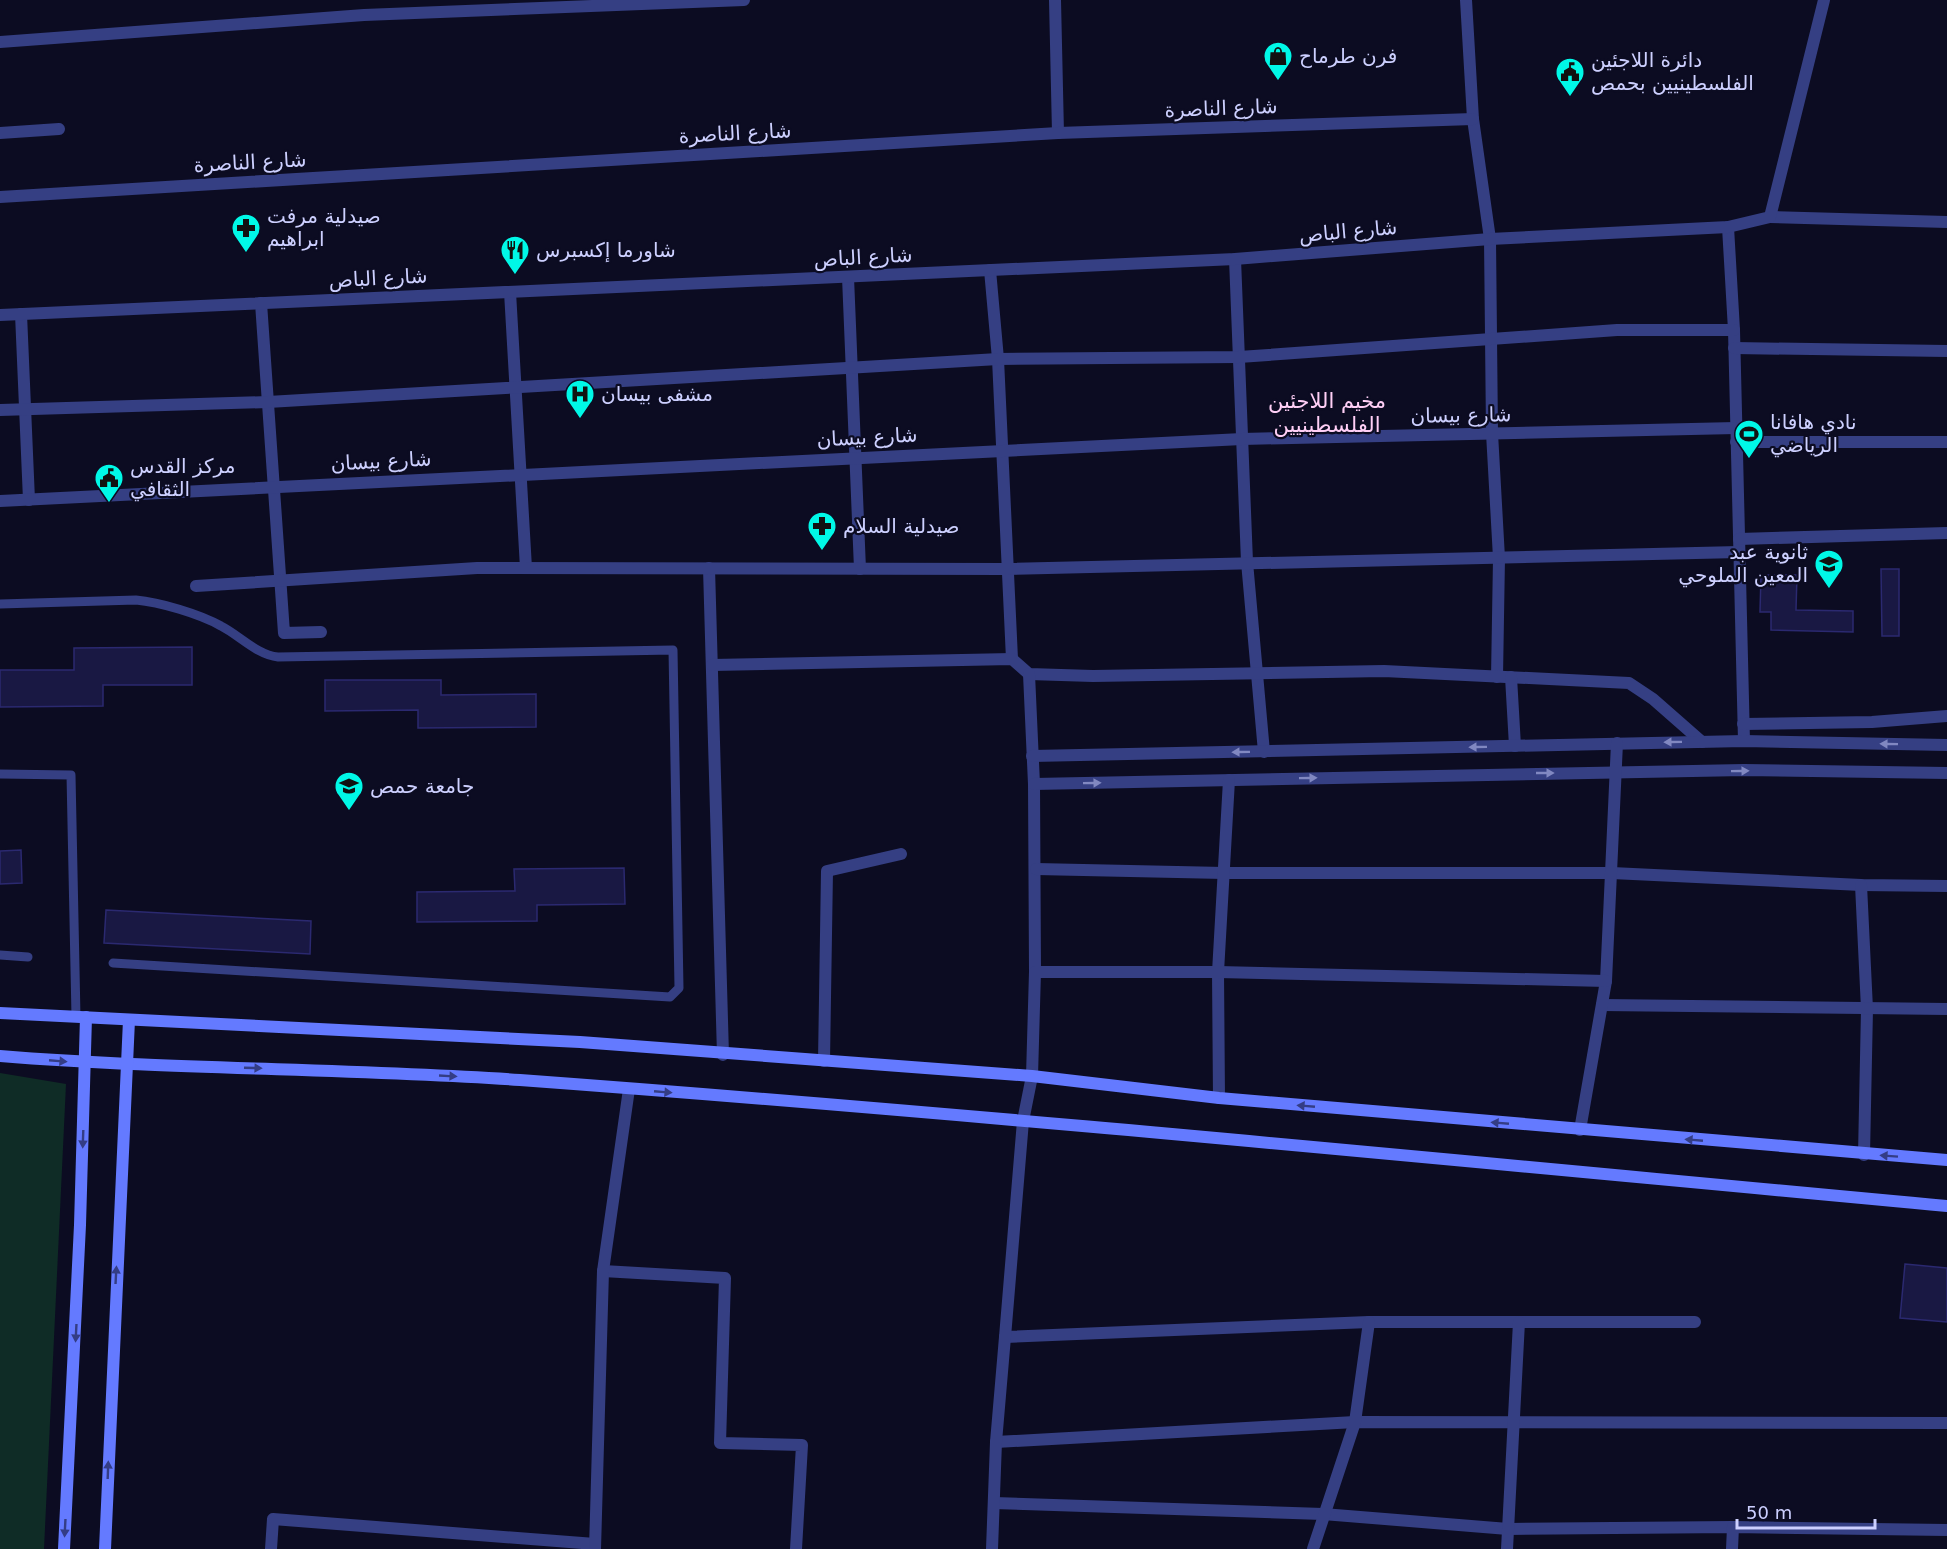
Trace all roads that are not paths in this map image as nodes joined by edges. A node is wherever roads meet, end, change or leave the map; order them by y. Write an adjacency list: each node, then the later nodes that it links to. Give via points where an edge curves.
1 (744, 0): 5 (street, via 364,15)
2 (1055, 0): 9 (street)
3 (1466, 0): 6 (street)
4 (1824, 0): 11 (street)
5 (0, 42)
6 (1473, 119): 9 (street, شارع الناصرة); 14 (street)
7 (59, 129): 8 (street)
8 (0, 133)
9 (1058, 133): 10 (street, شارع الناصرة)
10 (0, 197)
11 (1770, 217): 12 (street, شارع الباص); 13 (street, شارع الباص)
12 (1947, 222)
13 (1728, 227): 14 (street, شارع الباص); 22 (street)
14 (1490, 239): 15 (street, شارع الباص); 23 (street)
15 (1235, 259): 16 (street, شارع الباص); 26 (street)
16 (990, 270): 17 (street, شارع الباص); 27 (street)
17 (848, 277): 18 (street, شارع الباص); 28 (street)
18 (510, 292): 19 (street, شارع الباص); 29 (street)
19 (261, 303): 20 (street, شارع الباص); 30 (street)
20 (21, 314): 21 (street, شارع الباص); 31 (street)
21 (0, 315)
22 (1734, 330): 23 (street, via 1617,330); 24 (street)
23 (1490, 338): 26 (street); 34 (street)
24 (1734, 348): 25 (street); 33 (street)
25 (1947, 351)
26 (1239, 357): 27 (street); 35 (street)
27 (998, 359): 28 (street); 38 (street)
28 (851, 366): 29 (street); 39 (street)
29 (515, 387): 30 (street); 40 (street)
30 (268, 402): 31 (street); 41 (street)
31 (25, 409): 32 (street); 42 (street)
32 (0, 410)
33 (1736, 428): 34 (street, شارع بيسان); 36 (street)
34 (1492, 433): 35 (street, شارع بيسان); 46 (street)
35 (1242, 439): 38 (street, شارع بيسان); 47 (street)
36 (1736, 442): 37 (street); 45 (street)
37 (1947, 442)
38 (1002, 450): 39 (street, شارع بيسان); 51 (street)
39 (855, 457): 40 (street, شارع بيسان); 50 (street)
40 (520, 474): 41 (street, شارع بيسان); 48 (street)
41 (274, 486): 42 (street, شارع بيسان); 52 (street)
42 (29, 500): 43 (street, شارع بيسان)
43 (0, 501)
44 (1947, 533): 45 (street)
45 (1739, 546): 46 (street); 63 (street)
46 (1498, 558): 47 (street); 60 (street)
47 (1247, 562): 51 (street); 58 (street)
48 (526, 568): 49 (street); 52 (street)
49 (709, 568): 50 (street); 57 (street)
50 (860, 569): 51 (street)
51 (1006, 569): 56 (street)
52 (280, 581): 53 (street); 55 (street, via 284,633)
53 (196, 586)
54 (0, 604): 84 (lane, via 136,600 153,603 219,624 266,655 278,657 674,650 679,988 670,997)
55 (321, 632)
56 (1012, 659): 57 (street); 59 (street)
57 (712, 665): 94 (street)
58 (1258, 673): 59 (street); 60 (street, via 1384,671); 69 (street)
59 (1029, 674): 70 (street)
60 (1497, 677): 61 (street)
61 (1511, 677): 65 (street, via 1629,683); 67 (street)
62 (1947, 716): 63 (street, via 1872,722)
63 (1743, 724): 64 (street)
64 (1743, 741): 65 (street); 68 (street, one-way to 64)
65 (1702, 742): 66 (street, one-way to 66)
66 (1617, 743): 67 (street); 71 (street)
67 (1515, 746): 69 (street, one-way to 69)
68 (1947, 746)
69 (1264, 752): 70 (street, one-way to 70)
70 (1032, 756): 75 (street)
71 (1616, 773): 72 (street, one-way to 72, via 1744,770); 74 (street, one-way to 71); 79 (street)
72 (1947, 773)
73 (0, 774): 92 (lane, via 71,775)
74 (1229, 780): 75 (street, one-way to 74); 78 (street)
75 (1034, 784): 77 (street)
76 (901, 854): 96 (street, via 827,871)
77 (1036, 869): 78 (street); 85 (street)
78 (1224, 873): 79 (street); 86 (street)
79 (1612, 873): 80 (street); 87 (street)
80 (1861, 885): 81 (street); 89 (street)
81 (1947, 885)
82 (0, 956): 83 (lane)
83 (28, 957)
84 (113, 963)
85 (1035, 972): 86 (street); 99 (street)
86 (1218, 972): 87 (street); 101 (street)
87 (1606, 981): 88 (street)
88 (1602, 1005): 89 (street); 103 (street)
89 (1867, 1009): 90 (street); 104 (street)
90 (1947, 1009)
91 (0, 1013): 92 (main road)
92 (81, 1017): 93 (main road); 97 (main road)
93 (129, 1020): 94 (main road, via 580,1042); 98 (main road)
94 (723, 1055): 96 (main road)
95 (0, 1056): 97 (main road, one-way to 97)
96 (824, 1062): 99 (main road)
97 (85, 1063): 98 (main road); 122 (main road, one-way to 122)
98 (129, 1065): 100 (main road, one-way to 100, via 374,1072); 123 (main road, one-way to 98)
99 (1032, 1076): 101 (main road); 102 (street)
100 (629, 1089): 102 (main road, one-way to 102); 107 (street)
101 (1219, 1098): 103 (main road, one-way to 101)
102 (1023, 1121): 106 (main road); 111 (street)
103 (1580, 1130): 104 (main road, one-way to 103)
104 (1864, 1155): 105 (main road, one-way to 104)
105 (1947, 1160)
106 (1947, 1206)
107 (603, 1271): 121 (street); 125 (street, via 725,1278 720,1443 802,1445)
108 (1369, 1322): 109 (street); 111 (street); 112 (street)
109 (1519, 1322): 110 (street); 113 (street)
110 (1695, 1322)
111 (1005, 1337): 115 (street)
112 (1355, 1422): 113 (street); 115 (street); 117 (street)
113 (1515, 1422): 114 (street); 119 (street)
114 (1947, 1423)
115 (996, 1442): 116 (street)
116 (994, 1503): 117 (street); 126 (street)
117 (1323, 1514): 119 (street); 127 (street)
118 (1733, 1527): 119 (street); 120 (street); 129 (street)
119 (1508, 1529): 128 (street)
120 (1947, 1530)
121 (595, 1547): 124 (street, via 273,1519)
122 (64, 1549)
123 (105, 1549)
124 (271, 1549)
125 (795, 1549)
126 (992, 1549)
127 (1313, 1549)
128 (1507, 1549)
129 (1732, 1549)

